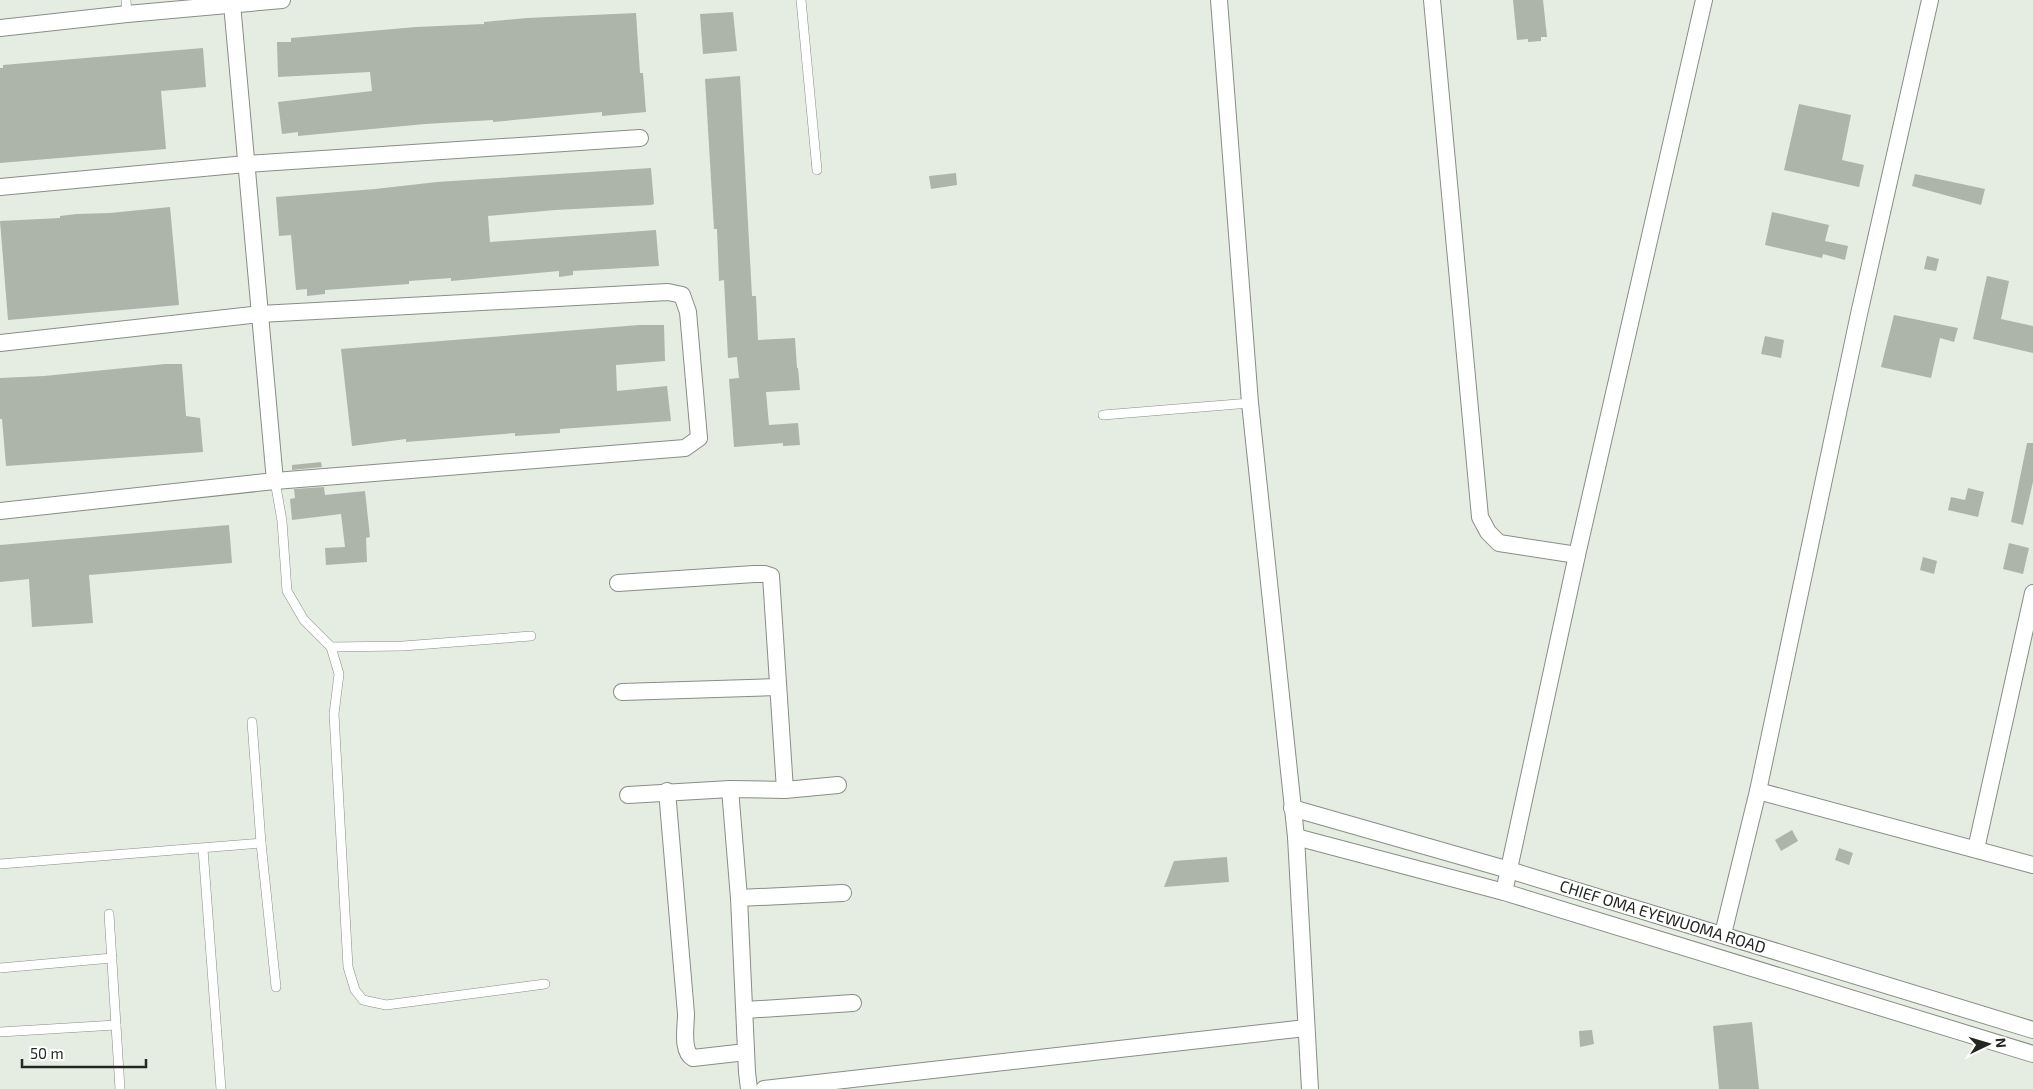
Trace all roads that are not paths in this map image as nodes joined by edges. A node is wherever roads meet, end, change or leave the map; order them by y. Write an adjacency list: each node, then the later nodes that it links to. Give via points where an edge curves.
1 (282, 0): 7 (street)
2 (801, 0): 12 (lane)
3 (1219, 0): 16 (street)
4 (1432, 0): 20 (street, via 1480,517 1499,543)
5 (1704, 0): 20 (street)
6 (1930, 0): 31 (street, via 1859,314)
7 (232, 4): 8 (street); 11 (street)
8 (127, 7): 9 (street)
9 (0, 28)
10 (640, 138): 11 (street)
11 (246, 164): 13 (street); 14 (street)
12 (817, 170)
13 (0, 187)
14 (260, 314): 15 (street); 18 (street); 18 (street, via 668,292 682,294 688,312 699,438 685,448)
15 (0, 343)
16 (1250, 403): 17 (lane); 34 (street)
17 (1103, 415)
18 (274, 481): 19 (street); 24 (lane, via 282,521 287,591 304,620)
19 (0, 511)
20 (1577, 555): 41 (street)
21 (618, 583): 25 (street, via 754,574 771,576)
22 (2033, 593): 38 (street)
23 (531, 636): 24 (lane, via 403,646)
24 (331, 647): 49 (lane, via 339,674 335,724 348,967 355,990 363,1000 386,1005)
25 (778, 687): 26 (street); 30 (street)
26 (622, 692)
27 (252, 722): 36 (lane)
28 (838, 785): 30 (street)
29 (730, 789): 30 (street); 32 (street); 44 (street)
30 (785, 790)
31 (1758, 791): 38 (street); 46 (street)
32 (667, 792): 33 (street); 57 (street, via 686,1014 686,1049 693,1058)
33 (628, 795)
34 (1292, 808): 35 (street); 41 (street, CHIEF OMA EYEWUOMA ROAD)
35 (1296, 837): 42 (street, CHIEF OMA EYEWUOMA ROAD); 54 (street)
36 (261, 843): 37 (lane); 50 (lane)
37 (203, 849): 39 (lane); 60 (lane)
38 (1976, 849): 40 (street)
39 (0, 864)
40 (2033, 865)
41 (1509, 870): 42 (street); 46 (street, CHIEF OMA EYEWUOMA ROAD)
42 (1504, 892): 58 (street, CHIEF OMA EYEWUOMA ROAD)
43 (843, 893): 44 (street)
44 (739, 898): 52 (street)
45 (109, 914): 47 (lane)
46 (1723, 934): 55 (street, CHIEF OMA EYEWUOMA ROAD)
47 (112, 958): 48 (lane); 53 (lane)
48 (0, 968)
49 (545, 984)
50 (276, 987)
51 (853, 1003): 52 (street)
52 (745, 1010): 57 (street)
53 (116, 1025): 56 (lane); 59 (lane)
54 (1306, 1028): 62 (street); 63 (street)
55 (2033, 1030)
56 (0, 1032)
57 (746, 1052): 61 (street)
58 (2033, 1054)
59 (120, 1089)
60 (221, 1089)
61 (750, 1089)
62 (764, 1089)
63 (1310, 1089)

